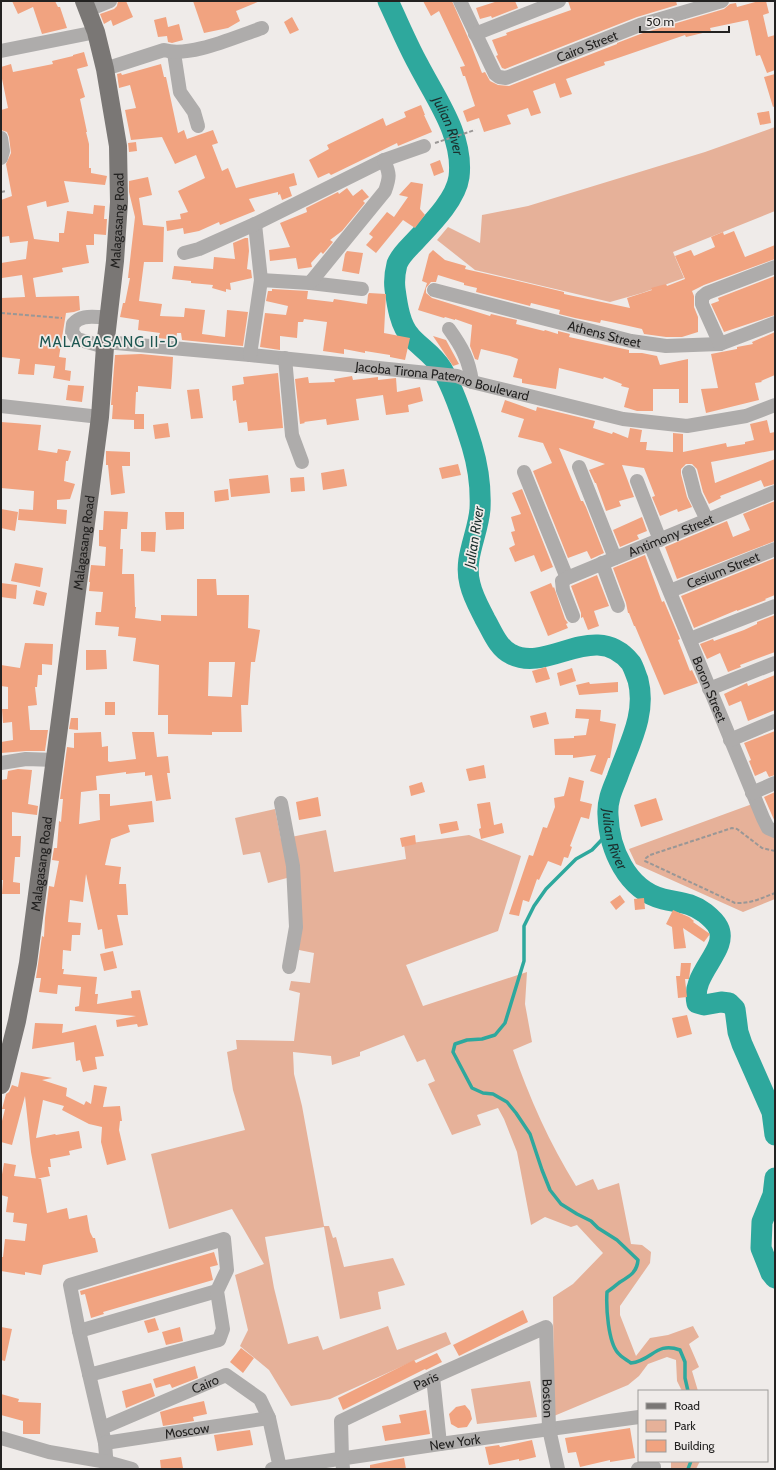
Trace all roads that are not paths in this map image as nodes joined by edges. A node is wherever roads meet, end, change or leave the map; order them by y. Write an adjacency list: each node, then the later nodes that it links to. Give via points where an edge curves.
1 (110, 1): 5 (street)
2 (460, 1): 8 (street, Cairo Street)
3 (559, 1): 8 (street)
4 (722, 1): 8 (street, Cairo Street, via 640,25 506,78 495,74)
5 (86, 5): 7 (main road, Malagasang Road)
6 (262, 28): 10 (street, via 195,51)
7 (96, 32): 9 (street); 11 (main road, Malagasang Road)
8 (475, 34)
9 (1, 52)
10 (174, 53): 11 (street, via 164,50); 12 (street, via 180,92 194,112)
11 (105, 69): 24 (main road, Malagasang Road, via 118,146 119,188)
12 (198, 126)
13 (1, 138): 15 (street)
14 (424, 146): 16 (street)
15 (1, 158)
16 (384, 160): 17 (street); 21 (street, via 389,172 389,181 384,191)
17 (255, 224): 18 (street); 20 (street)
18 (184, 253)
19 (775, 267): 27 (street, via 702,297 702,304)
20 (261, 280): 21 (street); 29 (street)
21 (310, 283): 22 (street)
22 (362, 289)
23 (434, 290): 27 (street, Athens Street, via 631,341 666,346)
24 (108, 317): 28 (main road, Malagasang Road); 28 (street, Jacoba Tirona Paterno Boulevard, via 77,319 72,332 77,339)
25 (775, 323): 27 (street, Athens Street)
26 (450, 329): 31 (street, via 464,353)
27 (720, 344)
28 (105, 345): 29 (street, Jacoba Tirona Paterno Boulevard); 34 (main road, Malagasang Road)
29 (250, 355): 30 (street, Jacoba Tirona Paterno Boulevard)
30 (284, 358): 31 (street, Jacoba Tirona Paterno Boulevard, via 457,376); 35 (street, via 292,435)
31 (472, 382): 32 (street, Jacoba Tirona Paterno Boulevard, via 622,419 688,426 746,416)
32 (775, 405)
33 (1, 406): 34 (street)
34 (100, 417): 55 (main road, Malagasang Road)
35 (302, 462)
36 (579, 467): 44 (street)
37 (524, 472): 45 (street)
38 (688, 472): 41 (street)
39 (637, 481): 42 (street, Boron Street)
40 (775, 492): 41 (street, Antimony Street)
41 (707, 520): 42 (street, Antimony Street)
42 (655, 542): 44 (street, Antimony Street); 46 (street, Boron Street)
43 (775, 549): 46 (street, Cesium Street)
44 (608, 561): 45 (street, Antimony Street); 47 (street)
45 (567, 578): 49 (street, via 562,581 563,590)
46 (670, 591): 50 (street, Boron Street)
47 (618, 606)
48 (775, 606): 50 (street)
49 (573, 616)
50 (690, 640): 52 (street, Boron Street)
51 (775, 663): 52 (street)
52 (709, 689): 54 (street, Boron Street)
53 (775, 721): 54 (street)
54 (730, 740): 58 (street, Boron Street)
55 (55, 760): 56 (street, via 26,759); 62 (main road, Malagasang Road, via 28,963)
56 (1, 763)
57 (775, 783): 58 (street)
58 (752, 793): 60 (street, Boron Street, via 768,828)
59 (281, 803): 61 (street, via 293,866 296,927)
60 (775, 832)
61 (289, 967)
62 (1, 1084)
63 (216, 1291): 65 (street); 65 (street, via 227,1270 224,1240 70,1285); 66 (street, via 223,1329 219,1340)
64 (546, 1327): 67 (street, Paris); 71 (street, Boston)
65 (79, 1331): 66 (street)
66 (89, 1375): 70 (street)
67 (433, 1377): 74 (street); 75 (street, Paris, via 341,1421)
68 (638, 1417): 71 (street, New York)
69 (269, 1418): 70 (street, Cairo, via 260,1399 226,1375); 73 (street, Moscow); 78 (street, Cairo)
70 (102, 1428): 73 (street)
71 (549, 1429): 74 (street, New York); 80 (street, Boston)
72 (1, 1438): 76 (street)
73 (105, 1443): 76 (street)
74 (440, 1444): 75 (street, New York)
75 (342, 1464): 78 (street, New York)
76 (107, 1466): 79 (street)
77 (654, 1466): 81 (street)
78 (276, 1468)
79 (132, 1469)
80 (558, 1469)
81 (638, 1469)

